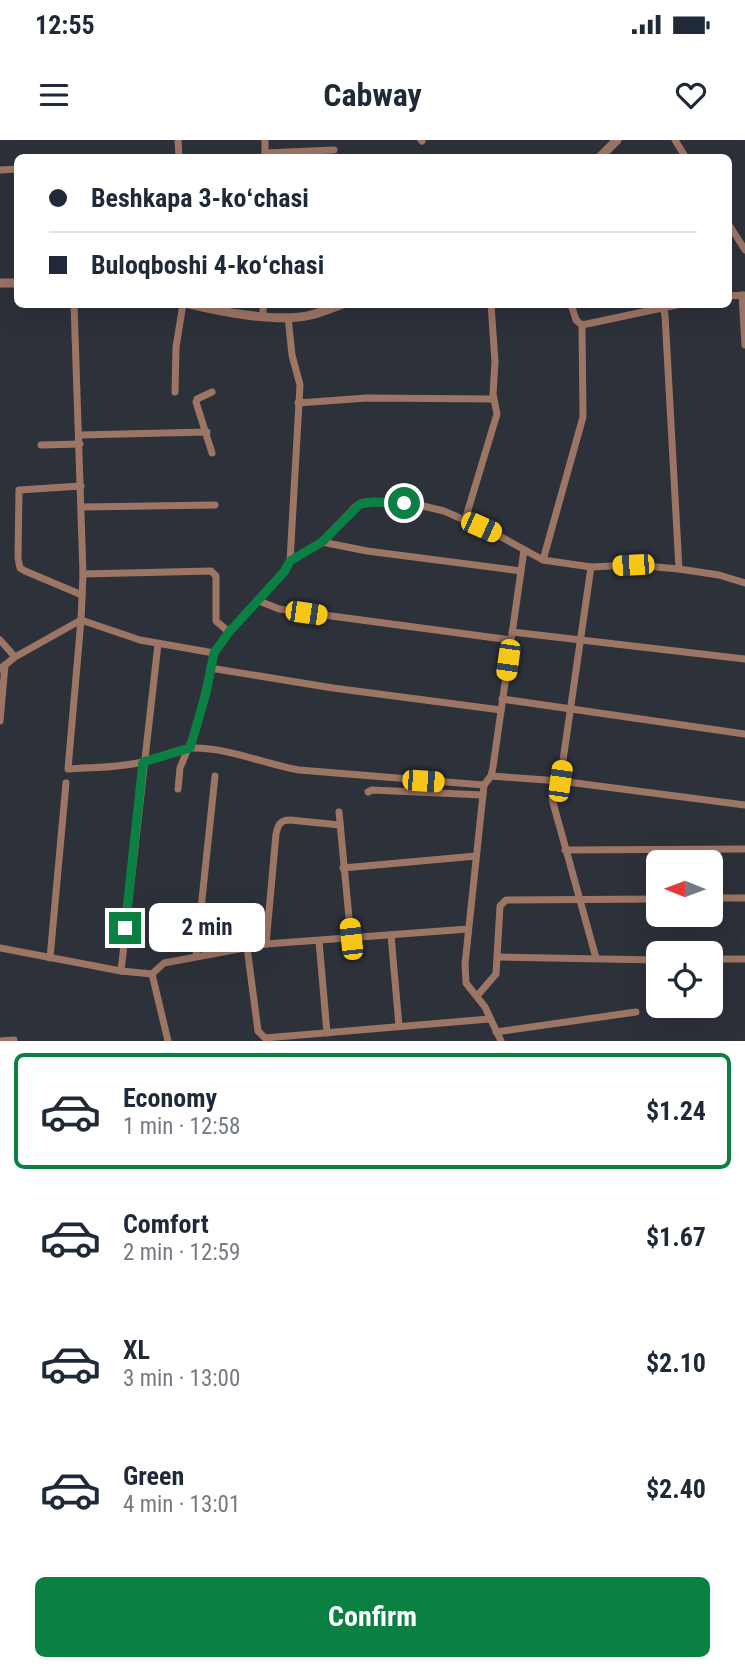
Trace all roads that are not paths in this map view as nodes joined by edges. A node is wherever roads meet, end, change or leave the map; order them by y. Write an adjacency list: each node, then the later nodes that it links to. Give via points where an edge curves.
1 (617, 140): 4 (street)
2 (334, 150): 3 (street)
3 (279, 154)
4 (603, 154)
5 (732, 229): 6 (street)
6 (745, 250)
7 (743, 295): 20 (street)
8 (74, 308): 26 (street)
9 (182, 308): 21 (street)
10 (209, 308): 17 (street)
11 (263, 308): 17 (street)
12 (332, 308): 18 (street)
13 (491, 308): 23 (street)
14 (572, 308): 19 (street)
15 (654, 308): 19 (street)
16 (663, 308): 39 (street)
17 (263, 315): 18 (street)
18 (288, 317): 24 (street, via 300,385)
19 (582, 326): 36 (street, via 583,417)
20 (745, 345)
21 (176, 392)
22 (212, 392): 25 (street, via 196,402)
23 (493, 399): 24 (street, via 367,398); 33 (street, via 496,422)
24 (298, 403): 37 (street)
25 (207, 432): 26 (street); 29 (street)
26 (79, 435): 27 (street)
27 (80, 444): 28 (street); 30 (street)
28 (41, 445)
29 (212, 453)
30 (82, 486): 32 (street); 43 (street, via 19,490 18,558 25,571)
31 (215, 505): 32 (street)
32 (82, 507): 41 (street)
33 (465, 520): 34 (street, via 423,506 365,502); 35 (street)
34 (322, 542): 37 (street); 40 (street)
35 (524, 550): 36 (street); 40 (street)
36 (543, 560): 38 (street)
37 (290, 561): 44 (street)
38 (591, 567): 39 (street); 49 (street)
39 (679, 569): 42 (street)
40 (521, 571): 47 (street)
41 (83, 574): 43 (street); 46 (street, via 211,571 216,576 216,621)
42 (745, 583)
43 (82, 595): 45 (street)
44 (259, 601): 46 (street); 47 (street, via 279,609)
45 (81, 620): 50 (street); 52 (street); 62 (street, via 68,769)
46 (229, 632): 51 (street)
47 (511, 636): 49 (street); 56 (street)
48 (0, 640): 52 (street)
49 (581, 641): 53 (street); 57 (street)
50 (158, 644): 51 (street); 62 (street)
51 (214, 653): 55 (street)
52 (15, 657): 54 (street)
53 (745, 659)
54 (3, 667): 59 (street)
55 (210, 668): 58 (street); 61 (street)
56 (502, 699): 57 (street); 58 (street)
57 (570, 709): 60 (street); 65 (street)
58 (501, 710): 64 (street)
59 (0, 721)
60 (745, 734)
61 (190, 748): 62 (street); 67 (street, via 229,752 281,767); 68 (street, via 180,768)
62 (143, 762): 96 (street)
63 (215, 776): 89 (street)
64 (491, 776): 65 (street); 67 (street)
65 (560, 781): 71 (street); 75 (street, via 552,804)
66 (66, 783): 91 (street)
67 (484, 785): 70 (street)
68 (178, 789)
69 (368, 792): 70 (street)
70 (483, 795): 76 (street)
71 (745, 805)
72 (339, 812): 73 (street)
73 (340, 825): 77 (street); 86 (street, via 280,823)
74 (745, 849): 75 (street)
75 (565, 850): 81 (street)
76 (476, 856): 77 (street); 82 (street)
77 (343, 868): 84 (street)
78 (723, 898): 79 (street)
79 (745, 898)
80 (646, 899): 81 (street)
81 (579, 900): 90 (street, via 503,901); 92 (street)
82 (468, 929): 83 (street); 98 (street, via 465,976)
83 (391, 935): 84 (street); 101 (street)
84 (351, 939): 85 (street)
85 (319, 941): 86 (street); 102 (street)
86 (267, 944): 87 (street)
87 (247, 947): 89 (street); 102 (street, via 260,1036)
88 (0, 948): 91 (street)
89 (196, 956): 97 (street, via 164,963)
90 (498, 957): 92 (street); 98 (street, via 496,974)
91 (50, 958): 96 (street)
92 (596, 958): 93 (street)
93 (646, 960)
94 (723, 960): 95 (street)
95 (745, 960)
96 (121, 971): 97 (street)
97 (152, 974): 106 (street)
98 (477, 996): 100 (street)
99 (636, 1012): 103 (street)
100 (489, 1019): 101 (street); 103 (street)
101 (399, 1026): 102 (street)
102 (327, 1032)
103 (496, 1032): 107 (street)
104 (14, 1040): 105 (street)
105 (0, 1041)
106 (168, 1041)
107 (501, 1041)

